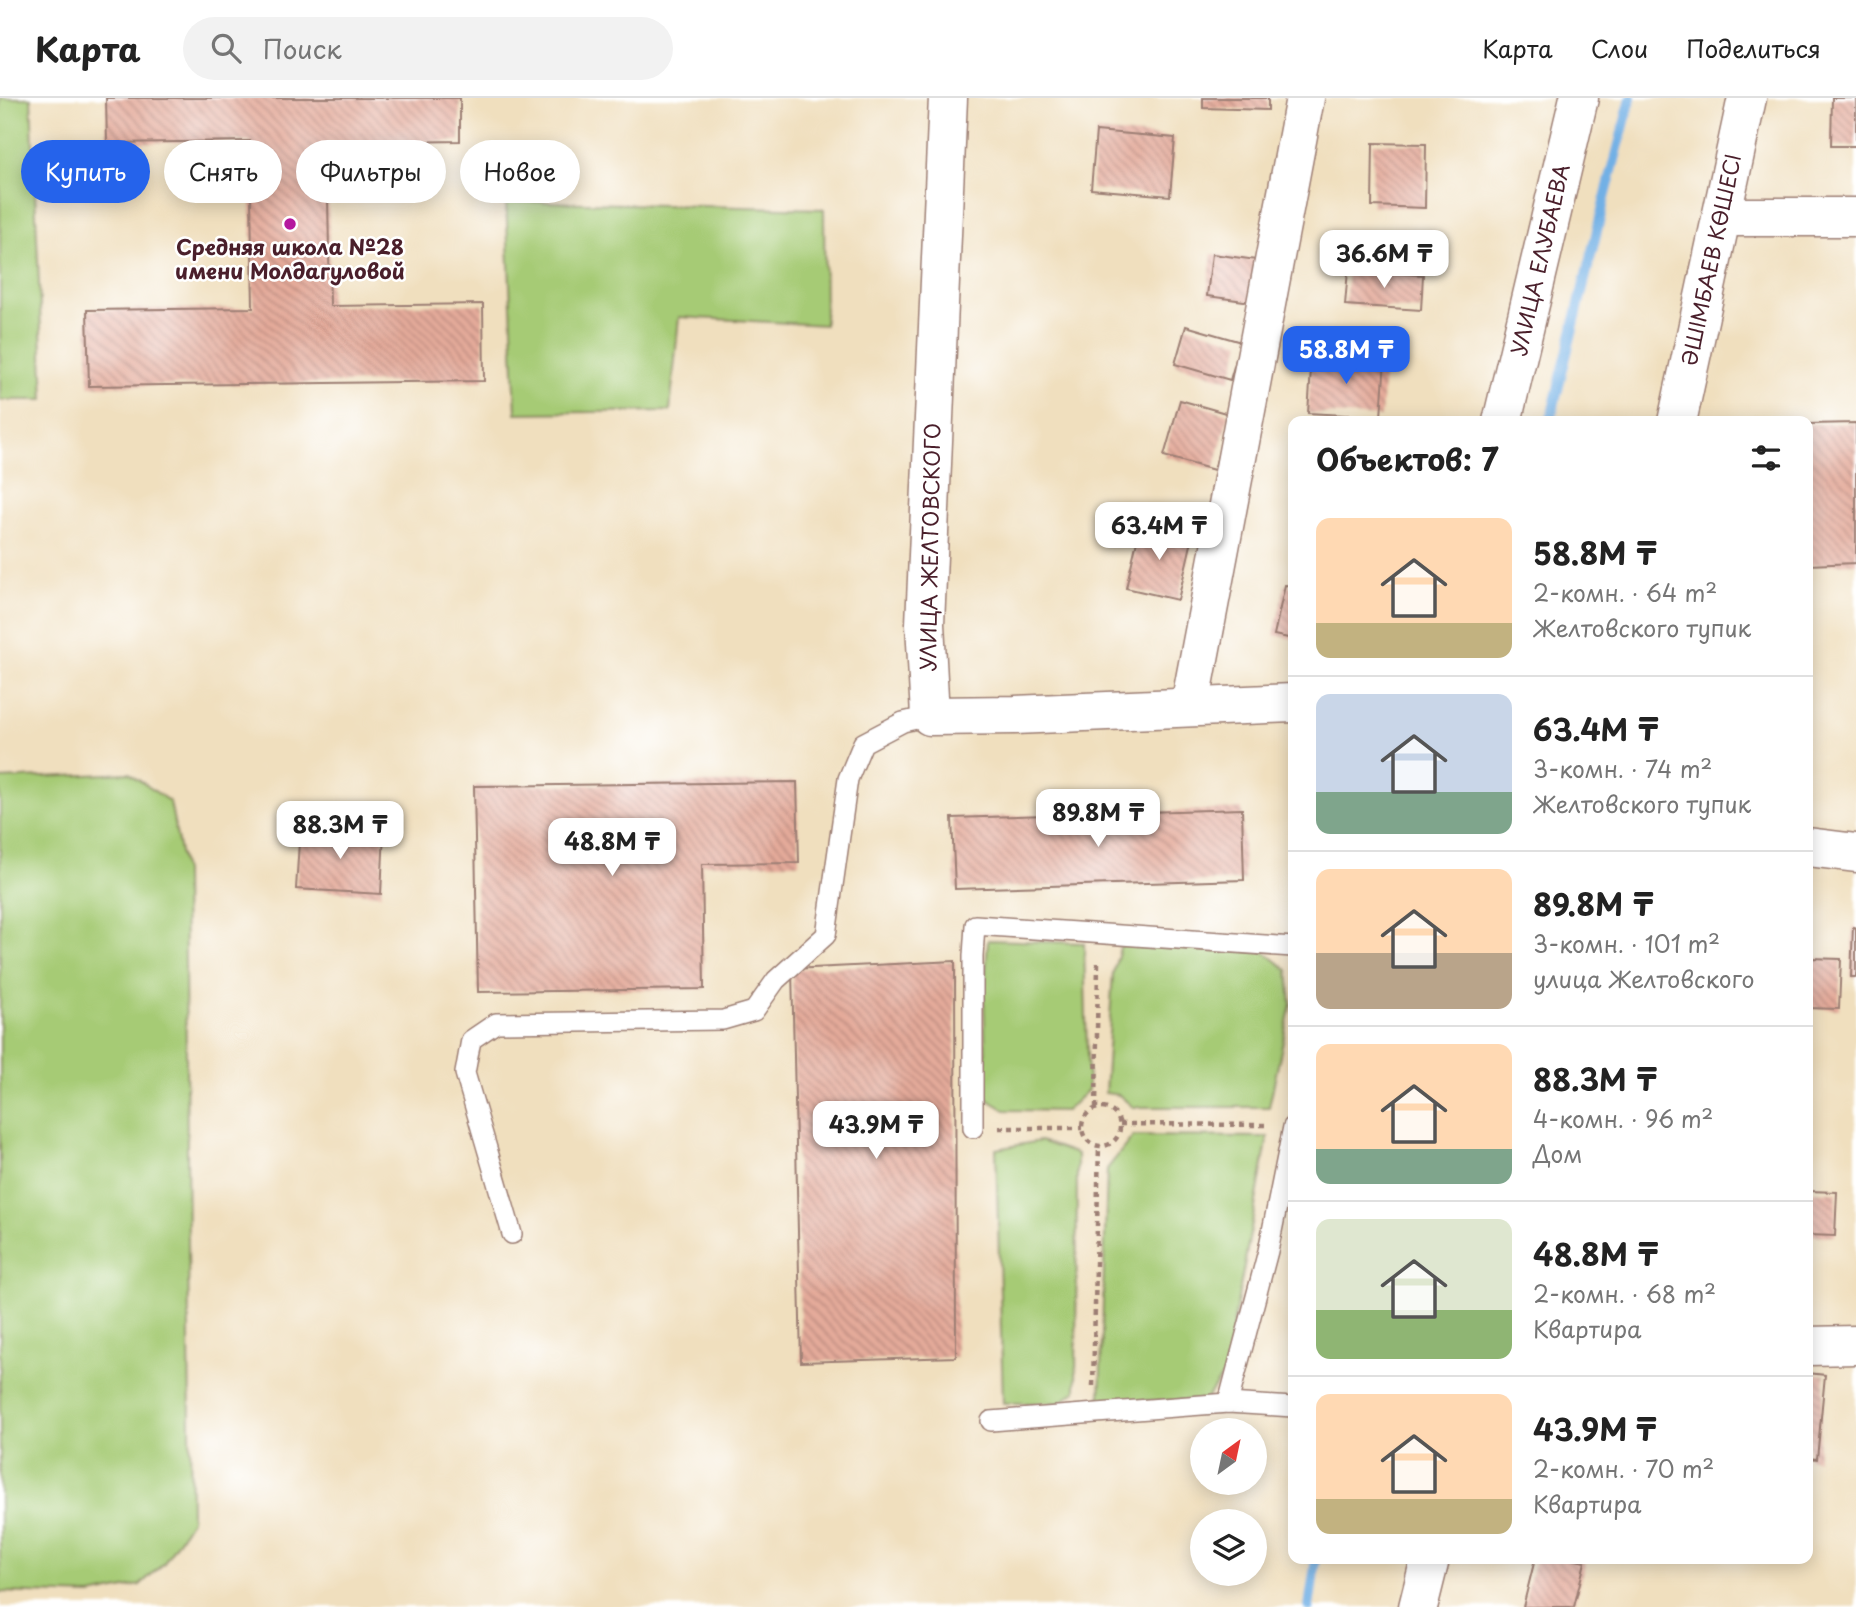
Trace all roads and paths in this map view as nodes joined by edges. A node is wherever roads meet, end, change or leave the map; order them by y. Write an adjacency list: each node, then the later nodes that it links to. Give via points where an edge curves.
1 (948, 98): 11 (street, УЛИЦА ЖЕЛТОВСКОГО, via 925,624)
2 (1305, 98): 10 (street)
3 (1579, 98): 7 (street, УЛИЦА ЕЛУБАЕВА)
4 (1747, 98): 5 (street, ӘШІМБАЕВ КӨШЕСІ)
5 (1722, 217): 6 (street); 8 (street, ӘШІМБАЕВ КӨШЕСІ)
6 (1856, 217)
7 (1503, 416)
8 (1678, 416)
9 (1288, 703): 10 (street)
10 (1190, 706): 11 (street)
11 (930, 716): 22 (lane, via 903,722 863,743 848,779 826,935 776,980 754,1010 723,1020 496,1023 471,1040 465,1073)
12 (1813, 848): 13 (street)
13 (1856, 853)
14 (1098, 934): 15 (lane); 16 (path); 19 (lane, via 975,925)
15 (1288, 947)
16 (1096, 1108): 17 (path, via 1114,1112); 20 (path, via 1089,1110)
17 (1120, 1124): 18 (path); 21 (path, via 1117,1138)
18 (1287, 1126): 25 (lane, via 1268,1251)
19 (973, 1128): 20 (path)
20 (1082, 1128): 21 (path, via 1092,1145)
21 (1099, 1145): 27 (path)
22 (512, 1234)
23 (1856, 1345): 24 (street)
24 (1813, 1346)
25 (1228, 1404): 26 (lane); 27 (lane)
26 (1288, 1408)
27 (1092, 1413): 28 (lane)
28 (991, 1421)
29 (1429, 1564): 30 (street)
30 (1418, 1607)

